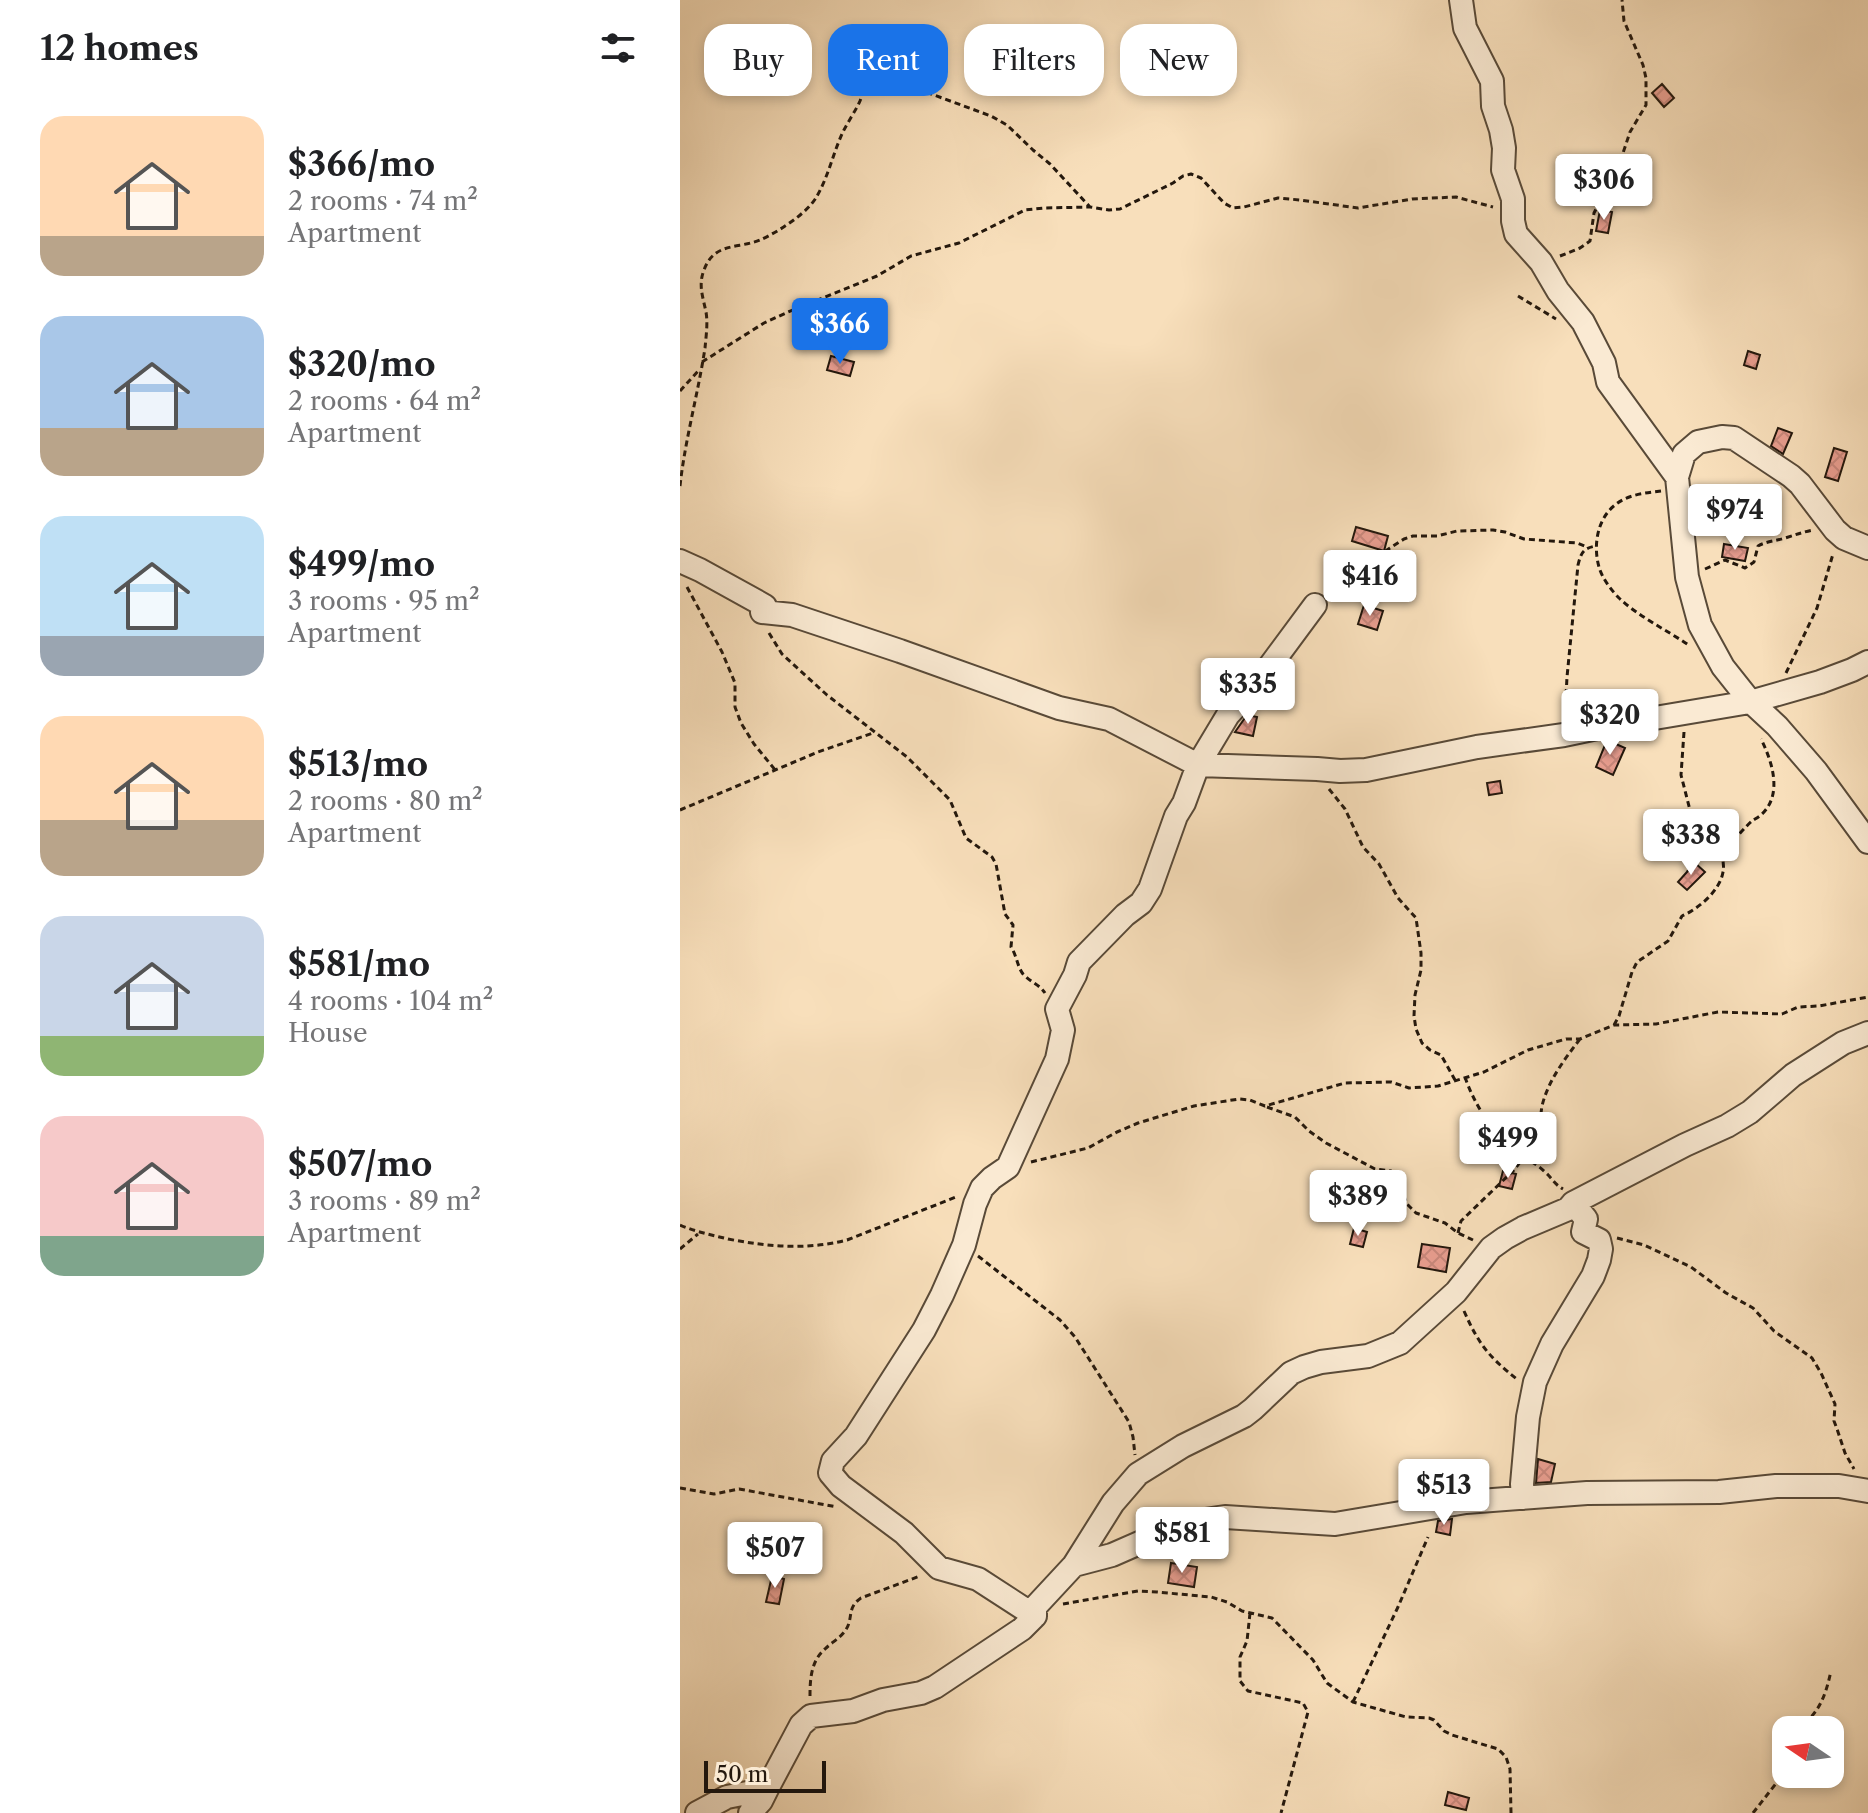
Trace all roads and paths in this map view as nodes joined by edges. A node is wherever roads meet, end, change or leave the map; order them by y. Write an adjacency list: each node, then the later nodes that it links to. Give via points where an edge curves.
1 (1461, 0): 4 (street, via 1465,28 1492,81)
2 (1622, 0): 5 (path, via 1624,21 1646,78 1646,105 1594,213 1590,241)
3 (1090, 207): 4 (path, via 1120,209 1191,174 1233,208 1278,198 1358,208 1456,197 1493,207 1509,219); 6 (path, via 1017,213 959,243 911,256 877,276 764,323); 6 (path, via 1007,125 877,74 865,83 810,207 757,242 725,247 707,264 701,285 707,324)
4 (1516, 234): 5 (street)
5 (1541, 262): 9 (street, via 1583,322 1608,382)
6 (702, 362): 7 (path)
7 (701, 368): 8 (path); 10 (path)
8 (680, 391)
9 (1677, 477): 11 (street, via 1684,454 1698,442 1734,438 1800,484); 12 (path, via 1673,488 1614,505 1598,530); 16 (street)
10 (680, 486)
11 (1833, 529): 14 (street); 16 (path, via 1769,540 1758,546 1754,562 1745,568 1725,560); 22 (path, via 1834,548 1817,608)
12 (1597, 546): 13 (path); 20 (path, via 1599,568 1618,596)
13 (1587, 547): 18 (path, via 1493,530 1413,536 1354,564); 26 (path, via 1578,565)
14 (1868, 548)
15 (680, 561): 19 (street, via 765,606)
16 (1687, 577): 23 (street, via 1700,625)
17 (680, 580): 30 (path, via 730,669 741,723)
18 (1315, 605): 28 (street, via 1228,715)
19 (762, 612): 25 (path, via 782,654); 28 (street, via 792,615 1059,708 1109,719)
20 (1689, 646)
21 (1868, 662): 22 (street)
22 (1777, 694): 23 (street)
23 (1750, 701): 26 (street); 32 (street, via 1816,771)
24 (1687, 724): 33 (path, via 1681,775 1692,827)
25 (874, 732): 30 (path); 35 (path, via 950,800 966,838 992,857 1005,914 1013,925 1010,944 1019,966)
26 (1564, 735): 29 (street, via 1366,770)
27 (1760, 736): 36 (path, via 1773,771 1770,804 1726,848 1723,876 1712,892 1696,910 1682,916 1668,941 1637,962)
28 (1198, 765): 29 (street); 35 (street, via 1150,889 1079,962)
29 (1317, 769): 40 (path, via 1363,847 1416,918 1421,970 1416,1029 1422,1043 1441,1055)
30 (776, 771): 31 (path)
31 (680, 810)
32 (1868, 842)
33 (1688, 871)
34 (1868, 997): 36 (path, via 1782,1014 1718,1012 1656,1024)
35 (1057, 1009): 43 (street, via 1063,1030 1057,1059)
36 (1614, 1025): 38 (path)
37 (1868, 1033): 45 (street, via 1793,1075 1727,1126)
38 (1580, 1039): 39 (path, via 1545,1044); 42 (path, via 1556,1071 1542,1106 1538,1137)
39 (1465, 1077): 40 (path); 42 (path, via 1492,1127)
40 (1455, 1080): 41 (path, via 1423,1088 1345,1083)
41 (1265, 1106): 43 (path, via 1239,1099 1194,1106 1138,1123 1088,1148); 49 (path, via 1295,1117 1326,1143 1375,1169 1391,1171 1416,1213)
42 (1525, 1157): 45 (path, via 1568,1191); 49 (path, via 1461,1221)
43 (1008, 1167): 44 (street)
44 (982, 1188): 48 (path, via 829,1244 765,1246); 50 (street)
45 (1573, 1203): 47 (street, via 1586,1219); 51 (street)
46 (680, 1225): 48 (path)
47 (1583, 1232): 54 (street, via 1599,1240 1599,1260 1552,1344); 56 (path, via 1626,1239 1691,1267 1753,1308 1812,1358 1835,1404 1834,1421 1845,1453)
48 (699, 1233): 52 (path)
49 (1458, 1233): 51 (path)
50 (964, 1245): 55 (path, via 1075,1337 1129,1422); 62 (street, via 924,1330 856,1436 833,1461 830,1473)
51 (1491, 1248): 53 (street)
52 (680, 1249)
53 (1456, 1292): 54 (path, via 1475,1337 1524,1385); 55 (street, via 1400,1343 1368,1356 1321,1362 1291,1373 1244,1416)
54 (1530, 1399): 58 (street)
55 (1138, 1474): 61 (street)
56 (1865, 1483): 58 (street)
57 (680, 1488): 59 (path, via 714,1494 739,1489)
58 (1523, 1498): 61 (street, via 1433,1506 1335,1524 1203,1519)
59 (845, 1508)
60 (1428, 1537): 66 (path)
61 (1074, 1565): 63 (street)
62 (939, 1568): 63 (street, via 978,1579); 67 (path, via 856,1601 845,1631 812,1667)
63 (1035, 1612): 64 (path, via 1138,1591 1211,1597); 67 (street, via 1022,1629 935,1687 853,1711)
64 (1250, 1613): 66 (path, via 1272,1618 1313,1660 1327,1683); 73 (path, via 1240,1681 1248,1691 1303,1703 1308,1712)
65 (1831, 1671): 68 (path)
66 (1353, 1702): 74 (path, via 1429,1718 1452,1735 1498,1749 1510,1769)
67 (811, 1716): 70 (street)
68 (1814, 1716)
69 (1772, 1788): 75 (path)
70 (767, 1789): 71 (street, via 727,1797); 72 (street)
71 (697, 1813)
72 (750, 1813)
73 (1281, 1813)
74 (1511, 1813)
75 (1753, 1813)

